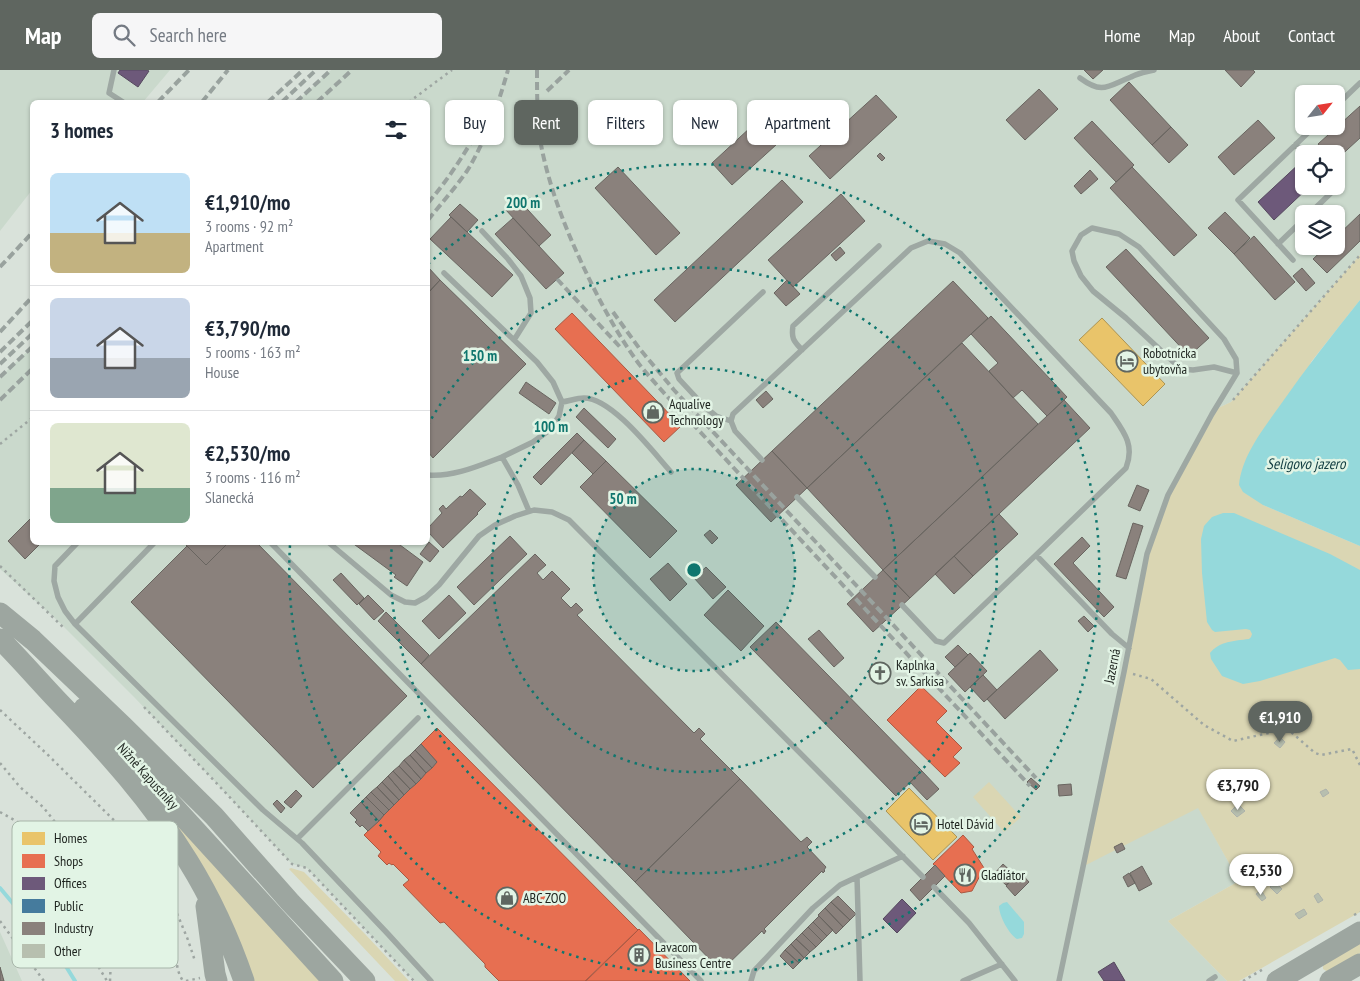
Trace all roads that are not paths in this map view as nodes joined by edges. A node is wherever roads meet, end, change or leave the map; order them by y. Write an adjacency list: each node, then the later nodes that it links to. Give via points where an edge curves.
1 (114, 70): 6 (lane, via 109,92)
2 (1154, 70): 3 (lane, via 1102,88 1092,87)
3 (1080, 78)
4 (1360, 83): 5 (lane)
5 (1345, 97)
6 (120, 100)
7 (1306, 135): 8 (lane)
8 (1296, 144): 13 (lane, via 1238,200)
9 (1329, 195): 10 (lane)
10 (1318, 205)
11 (1295, 228): 13 (lane)
12 (482, 231): 18 (lane, via 521,276 530,298 531,314)
13 (1278, 244): 15 (lane)
14 (879, 246): 19 (lane, via 793,326 794,341)
15 (1293, 260)
16 (444, 272): 18 (lane)
17 (763, 292): 22 (lane, via 677,373 705,407 716,416)
18 (514, 340): 21 (lane, via 538,362 553,382)
19 (802, 350): 22 (lane, via 733,414); 33 (lane, via 911,248 928,241 945,244 960,253 1111,413 1129,444 1130,458 1126,468)
20 (1237, 372): 20 (lane, via 1236,359 1224,339 1139,247 1119,234 1092,228 1081,235 1072,251 1081,276 1092,290 1181,369 1214,367); 40 (lane, Jazerná, via 1168,495 1147,554)
21 (562, 402): 23 (lane, via 552,429); 25 (lane, via 585,398 600,402 620,416)
22 (731, 421): 24 (lane, via 735,432)
23 (502, 457): 26 (lane, via 460,472); 28 (lane)
24 (762, 460)
25 (671, 472)
26 (430, 475)
27 (797, 497): 34 (lane)
28 (529, 511): 32 (lane, via 495,525 479,536 439,585 415,603 405,602 391,594); 45 (lane, via 552,512 569,520)
29 (75, 545): 38 (lane, via 55,566 54,581 58,597)
30 (152, 545): 38 (lane)
31 (273, 545): 58 (lane)
32 (332, 545)
33 (1036, 555): 35 (lane, via 944,643 936,641); 40 (lane)
34 (875, 577)
35 (902, 605)
36 (0, 613): 56 (highway, via 40,647 214,816)
37 (0, 619): 55 (highway, Nižné Kapustníky)
38 (75, 624): 43 (lane, via 263,810)
39 (0, 639): 42 (highway, via 84,728)
40 (1129, 648): 63 (lane, Jazerná)
41 (418, 718): 43 (lane)
42 (160, 821)
43 (298, 838): 57 (lane)
44 (178, 847): 49 (highway)
45 (903, 856): 46 (lane); 47 (lane)
46 (857, 877): 59 (lane, via 840,885 813,908 754,971); 60 (lane)
47 (923, 877)
48 (934, 887): 51 (lane)
49 (204, 888): 53 (highway, via 215,974); 54 (highway)
50 (1360, 932): 64 (highway)
51 (1002, 964): 61 (lane); 62 (lane)
52 (1360, 964): 65 (highway)
53 (206, 980)
54 (244, 981)
55 (333, 981)
56 (365, 981)
57 (431, 981)
58 (701, 981)
59 (751, 981)
60 (860, 981)
61 (963, 981)
62 (1016, 981)
63 (1059, 981)
64 (1277, 981)
65 (1330, 981)

